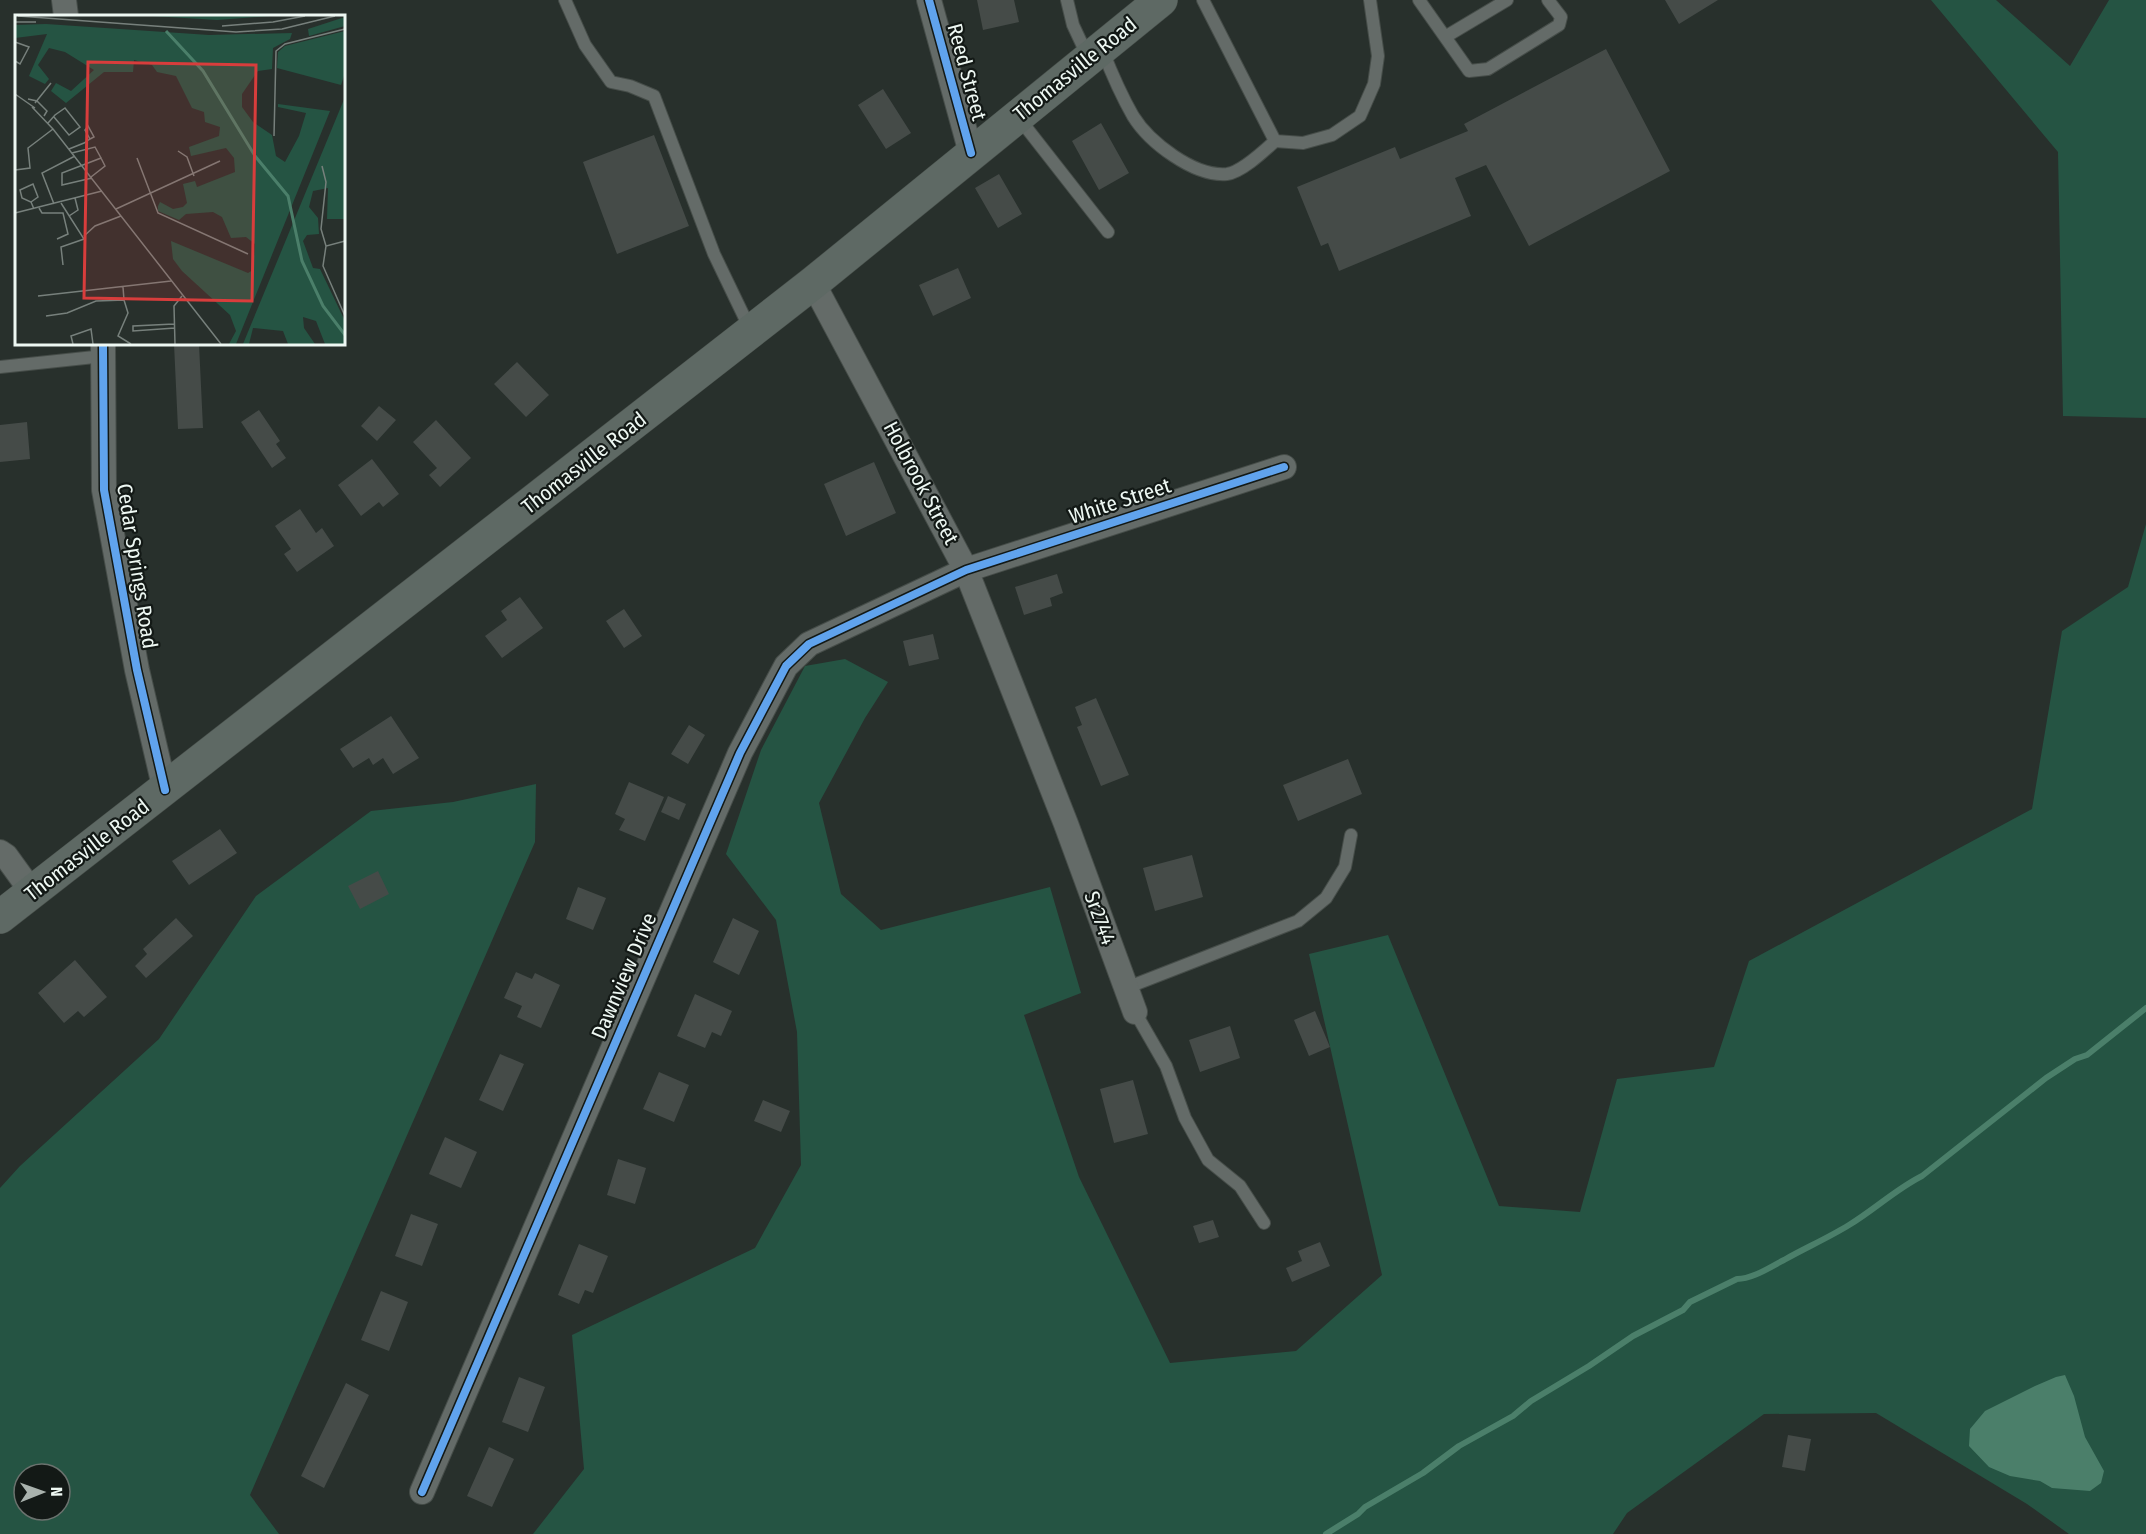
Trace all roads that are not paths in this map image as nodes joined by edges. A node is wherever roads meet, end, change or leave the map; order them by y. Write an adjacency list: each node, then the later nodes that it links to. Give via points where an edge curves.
1 (64, 0): 11 (street)
2 (565, 0): 19 (lane, via 585,45 611,82 654,96 714,254)
3 (929, 0): 16 (street, Reed Street)
4 (1067, 0): 13 (lane, via 1073,25)
5 (1161, 0): 13 (main road, Thomasville Road)
6 (1203, 0): 15 (lane)
7 (1370, 0): 15 (lane, via 1378,56 1374,84 1360,116 1332,135 1303,142)
8 (1419, 0): 12 (lane)
9 (1507, 0): 12 (lane)
10 (1548, 0): 12 (lane, via 1560,17 1559,26 1488,69 1470,71)
11 (66, 15)
12 (1445, 37)
13 (1095, 53): 14 (main road, Thomasville Road); 15 (lane, via 1111,73 1134,118 1166,151 1200,172 1228,174 1248,164)
14 (1017, 116): 16 (main road, Thomasville Road); 17 (lane)
15 (1275, 141)
16 (971, 153): 18 (main road, Thomasville Road)
17 (1108, 232)
18 (813, 283): 19 (main road, Thomasville Road); 23 (street, Holbrook Street)
19 (751, 332): 24 (main road, Thomasville Road)
20 (104, 350): 21 (lane); 24 (street, Cedar Springs Road, via 104,490 137,670)
21 (0, 367)
22 (1284, 467): 23 (street, White Street)
23 (966, 570): 25 (street, Holbrook Street); 33 (street, Dawnview Drive, via 809,644 786,666 740,753)
24 (165, 790): 28 (main road, Thomasville Road)
25 (1066, 824): 30 (street, Sr2744)
26 (1351, 835): 30 (lane, via 1345,867 1326,898 1298,921)
27 (0, 852): 28 (street)
28 (32, 892): 29 (main road, Thomasville Road)
29 (0, 917)
30 (1126, 988): 31 (street, Sr2744)
31 (1135, 1012): 32 (lane, via 1166,1066 1185,1118 1208,1160 1240,1186)
32 (1264, 1223)
33 (422, 1492)

